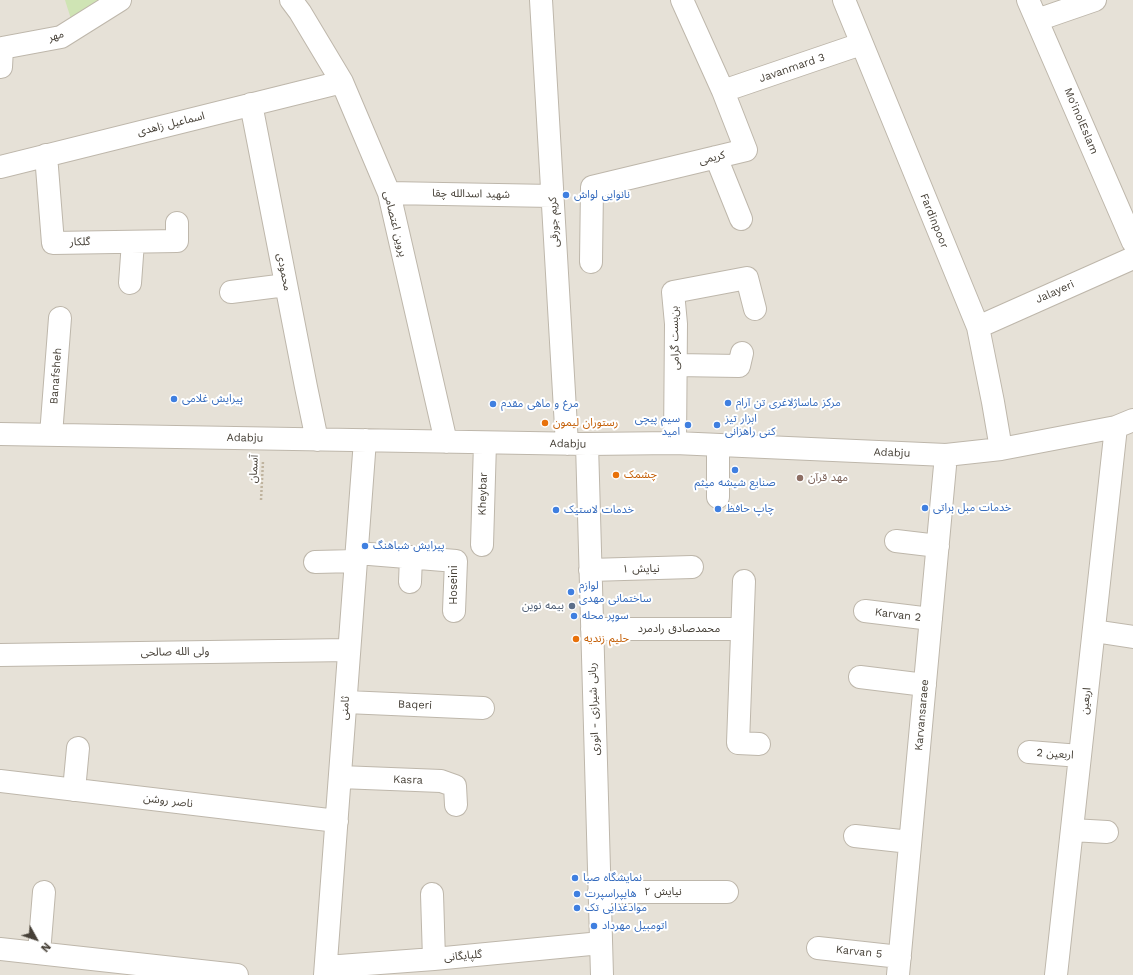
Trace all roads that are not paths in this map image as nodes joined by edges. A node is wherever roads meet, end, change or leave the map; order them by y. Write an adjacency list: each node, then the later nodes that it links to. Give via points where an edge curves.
1 (120, 0): 10 (street, مهر, via 61,37 2,48)
2 (291, 0): 11 (street, پروین اعتصامی)
3 (541, 0): 18 (street, کریم جورقی)
4 (682, 0): 12 (street, کریمی)
5 (844, 0): 9 (street, Fardinpoor)
6 (1028, 0): 8 (street, Mo'inolEslam)
7 (1095, 0): 8 (street)
8 (1037, 20): 22 (street, Mo'inolEslam)
9 (862, 44): 12 (street, Javanmard 3); 30 (street, Fardinpoor)
10 (1, 67)
11 (342, 82): 13 (street, اسماعیل زاهدی); 17 (street, پروین اعتصامی)
12 (723, 91): 15 (street, کریمی, via 746,150)
13 (251, 104): 14 (street, اسماعیل زاهدی); 26 (street, محمودی)
14 (46, 155): 16 (street, اسماعیل زاهدی); 21 (street, گلکار, via 53,243)
15 (716, 157): 19 (street); 24 (street, کریمی, via 592,187)
16 (0, 167)
17 (389, 193): 18 (street, شهید اسدالله چقا); 38 (street, پروین اعتصامی)
18 (552, 196): 41 (street, کریم جورقی)
19 (741, 219)
20 (177, 223): 21 (street, گلکار, via 177,240)
21 (133, 242): 25 (street)
22 (1133, 242)
23 (1133, 258): 30 (street, Jalayeri)
24 (591, 262)
25 (130, 283)
26 (286, 285): 27 (street); 36 (street, محمودی)
27 (231, 292)
28 (755, 309): 32 (street, بن‌بست گرامی, via 747,278 673,292)
29 (60, 318): 35 (street, Banafsheh)
30 (978, 327): 43 (street, Fardinpoor)
31 (742, 353): 32 (street, via 739,366)
32 (676, 365): 40 (street, بن‌بست گرامی)
33 (1124, 423): 43 (street, Adabju); 61 (street, اربعین)
34 (0, 434): 35 (street, Adabju)
35 (52, 435): 36 (street, Adabju)
36 (317, 440): 37 (street, Adabju)
37 (365, 440): 38 (street, Adabju); 49 (street, ثامنی)
38 (446, 442): 39 (street, Adabju)
39 (485, 442): 41 (street, Adabju); 47 (street, Kheybar)
40 (675, 443): 41 (street, Adabju); 42 (street, Adabju)
41 (577, 444): 53 (street, ربانی شیرازی - انوری)
42 (718, 446): 44 (street, Adabju); 45 (street)
43 (1001, 449): 44 (street, Adabju)
44 (946, 455): 48 (street, Karvansaraee)
45 (718, 497)
46 (896, 541): 48 (street)
47 (482, 545)
48 (938, 546): 58 (street, Karvansaraee)
49 (356, 557): 50 (street, Hoseini); 51 (street, Hoseini); 63 (street, ثامنی)
50 (411, 558): 55 (street); 56 (street, Hoseini, via 456,561)
51 (315, 562)
52 (692, 567): 53 (street, نیایش ۱)
53 (590, 570): 59 (street, ربانی شیرازی - انوری)
54 (744, 581): 60 (street)
55 (410, 582)
56 (454, 611)
57 (865, 611): 58 (street, Karvan 2)
58 (931, 619): 66 (street, Karvansaraee)
59 (592, 629): 60 (street, محمدصادق رادمرد); 83 (street, ربانی شیرازی - انوری)
60 (742, 629): 69 (street, via 738,743)
61 (1094, 631): 62 (street); 72 (street, اربعین)
62 (1133, 637)
63 (349, 650): 64 (street, ولی الله صالحی); 67 (street, ثامنی)
64 (0, 655)
65 (860, 677): 66 (street)
66 (925, 685): 81 (street, Karvansaraee)
67 (346, 702): 68 (street, Baqeri); 73 (street, ثامنی)
68 (483, 708)
69 (759, 744)
70 (78, 748): 75 (street)
71 (1029, 752): 72 (street, اربعین 2)
72 (1080, 756): 78 (street, اربعین)
73 (340, 777): 76 (street, Kasra, via 441,781 455,786); 77 (street, ثامنی)
74 (0, 781): 75 (street, ناصر روشن)
75 (74, 790): 77 (street, ناصر روشن)
76 (456, 805)
77 (337, 821): 92 (street, ثامنی)
78 (1072, 830): 79 (street); 95 (street, اربعین)
79 (1107, 832)
80 (855, 836): 81 (street)
81 (910, 842): 91 (street, Karvansaraee)
82 (44, 892): 89 (street)
83 (599, 892): 84 (street, نیایش ۲); 86 (street, ربانی شیرازی - انوری)
84 (727, 892)
85 (432, 894): 90 (street)
86 (601, 943): 90 (street, گلپایگانی); 94 (street, ربانی شیرازی - انوری)
87 (818, 948): 91 (street, Karvan 5)
88 (0, 949): 89 (street)
89 (39, 953): 93 (street)
90 (434, 958): 92 (street, گلپایگانی)
91 (899, 966)
92 (326, 971)
93 (237, 975)
94 (602, 975)
95 (1056, 975)

